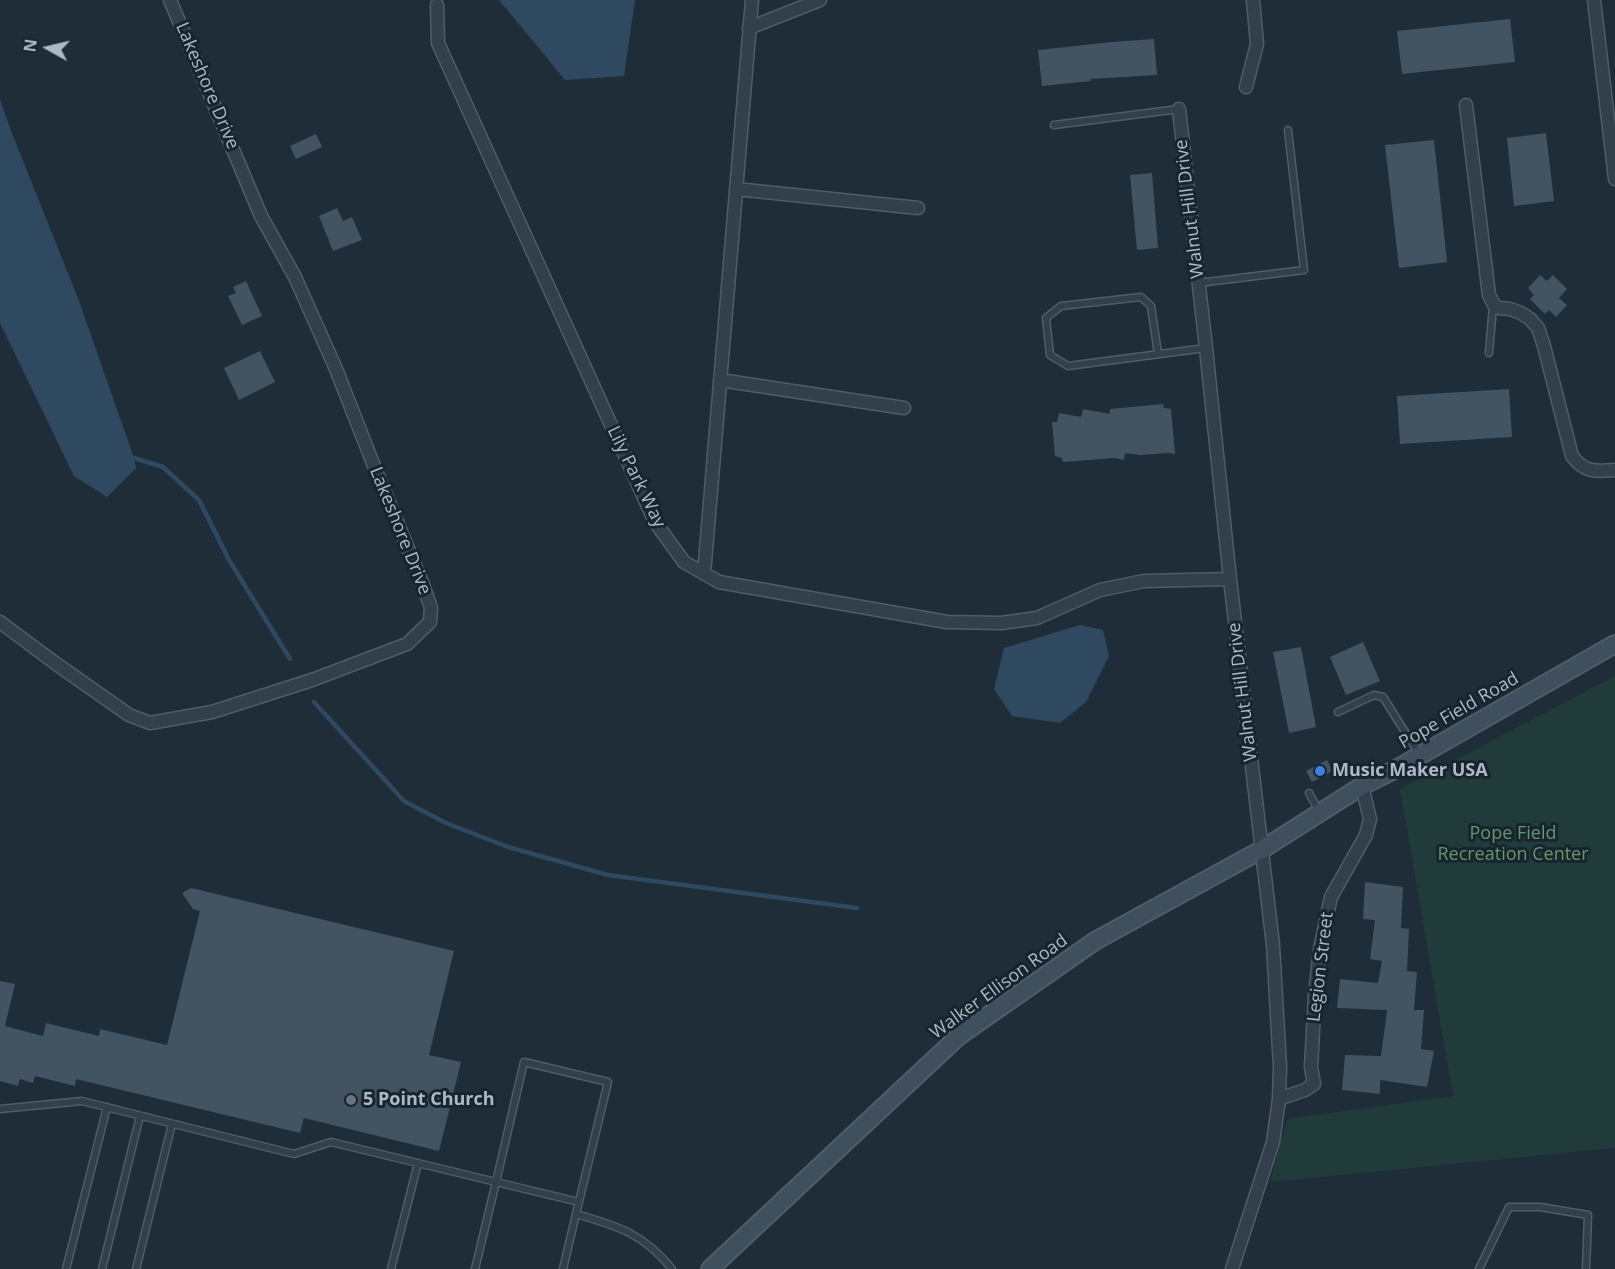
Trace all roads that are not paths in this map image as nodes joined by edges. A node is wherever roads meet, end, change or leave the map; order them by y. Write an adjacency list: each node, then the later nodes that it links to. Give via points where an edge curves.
1 (170, 0): 26 (street, Lakeshore Drive, via 261,216 295,277 336,369 422,582 431,608 430,622 406,644 312,680 212,712 150,723 129,715)
2 (752, 0): 7 (street)
3 (820, 0): 7 (street)
4 (1253, 0): 8 (street, via 1257,44)
5 (1594, 0): 13 (street)
6 (437, 5): 24 (street, Lily Park Way, via 438,43 655,522 684,562)
7 (749, 28): 14 (street)
8 (1246, 87)
9 (1466, 105): 17 (street, via 1489,295)
10 (1179, 109): 11 (lane); 16 (street, Walnut Hill Drive)
11 (1054, 125)
12 (1288, 130): 16 (lane, via 1304,270)
13 (1615, 179)
14 (736, 189): 15 (street); 21 (street)
15 (918, 208)
16 (1199, 283): 18 (street, Walnut Hill Drive)
17 (1494, 305): 19 (lane); 23 (street, via 1521,313 1539,328 1572,456 1591,471)
18 (1206, 348): 20 (lane); 25 (street, Walnut Hill Drive)
19 (1489, 353)
20 (1158, 354): 20 (lane, via 1068,366 1050,355 1046,318 1060,306 1141,297 1151,306)
21 (720, 380): 22 (street); 24 (street)
22 (904, 408)
23 (1615, 470)
24 (704, 574): 25 (street, Lily Park Way, via 719,582 947,622 1001,623 1037,618 1100,590 1144,581)
25 (1230, 579): 33 (street, Walnut Hill Drive)
26 (0, 622)
27 (1615, 644): 29 (street, Pope Field Road)
28 (1338, 712): 29 (lane, via 1374,695 1383,697)
29 (1419, 755): 30 (street, Pope Field Road)
30 (1362, 786): 32 (street, Pope Field Road); 34 (street, Legion Street, via 1370,819 1366,834 1331,897 1320,949 1311,1067 1314,1084)
31 (1309, 794): 32 (lane)
32 (1320, 814): 33 (street, Pope Field Road)
33 (1261, 850): 34 (street, Walnut Hill Drive, via 1273,945); 50 (street, Walker Ellison Road, via 1095,941 959,1036)
34 (1279, 1099): 51 (street, Walnut Hill Drive, via 1273,1142)
35 (106, 1107): 36 (lane, via 82,1101); 37 (lane); 43 (lane)
36 (0, 1109)
37 (140, 1116): 38 (lane); 44 (lane)
38 (172, 1124): 39 (lane, via 294,1154 331,1142); 45 (lane)
39 (418, 1162): 40 (lane); 46 (lane)
40 (496, 1182): 41 (lane); 41 (lane, via 524,1062 608,1082); 47 (lane)
41 (579, 1202): 42 (lane)
42 (576, 1214): 48 (lane); 49 (lane, via 639,1237)
43 (66, 1269)
44 (102, 1269)
45 (136, 1269)
46 (391, 1269)
47 (475, 1269)
48 (562, 1269)
49 (672, 1269)
50 (710, 1269)
51 (1232, 1269)
52 (1479, 1269): 53 (lane, via 1509,1207 1540,1207 1588,1215)
53 (1586, 1269)

